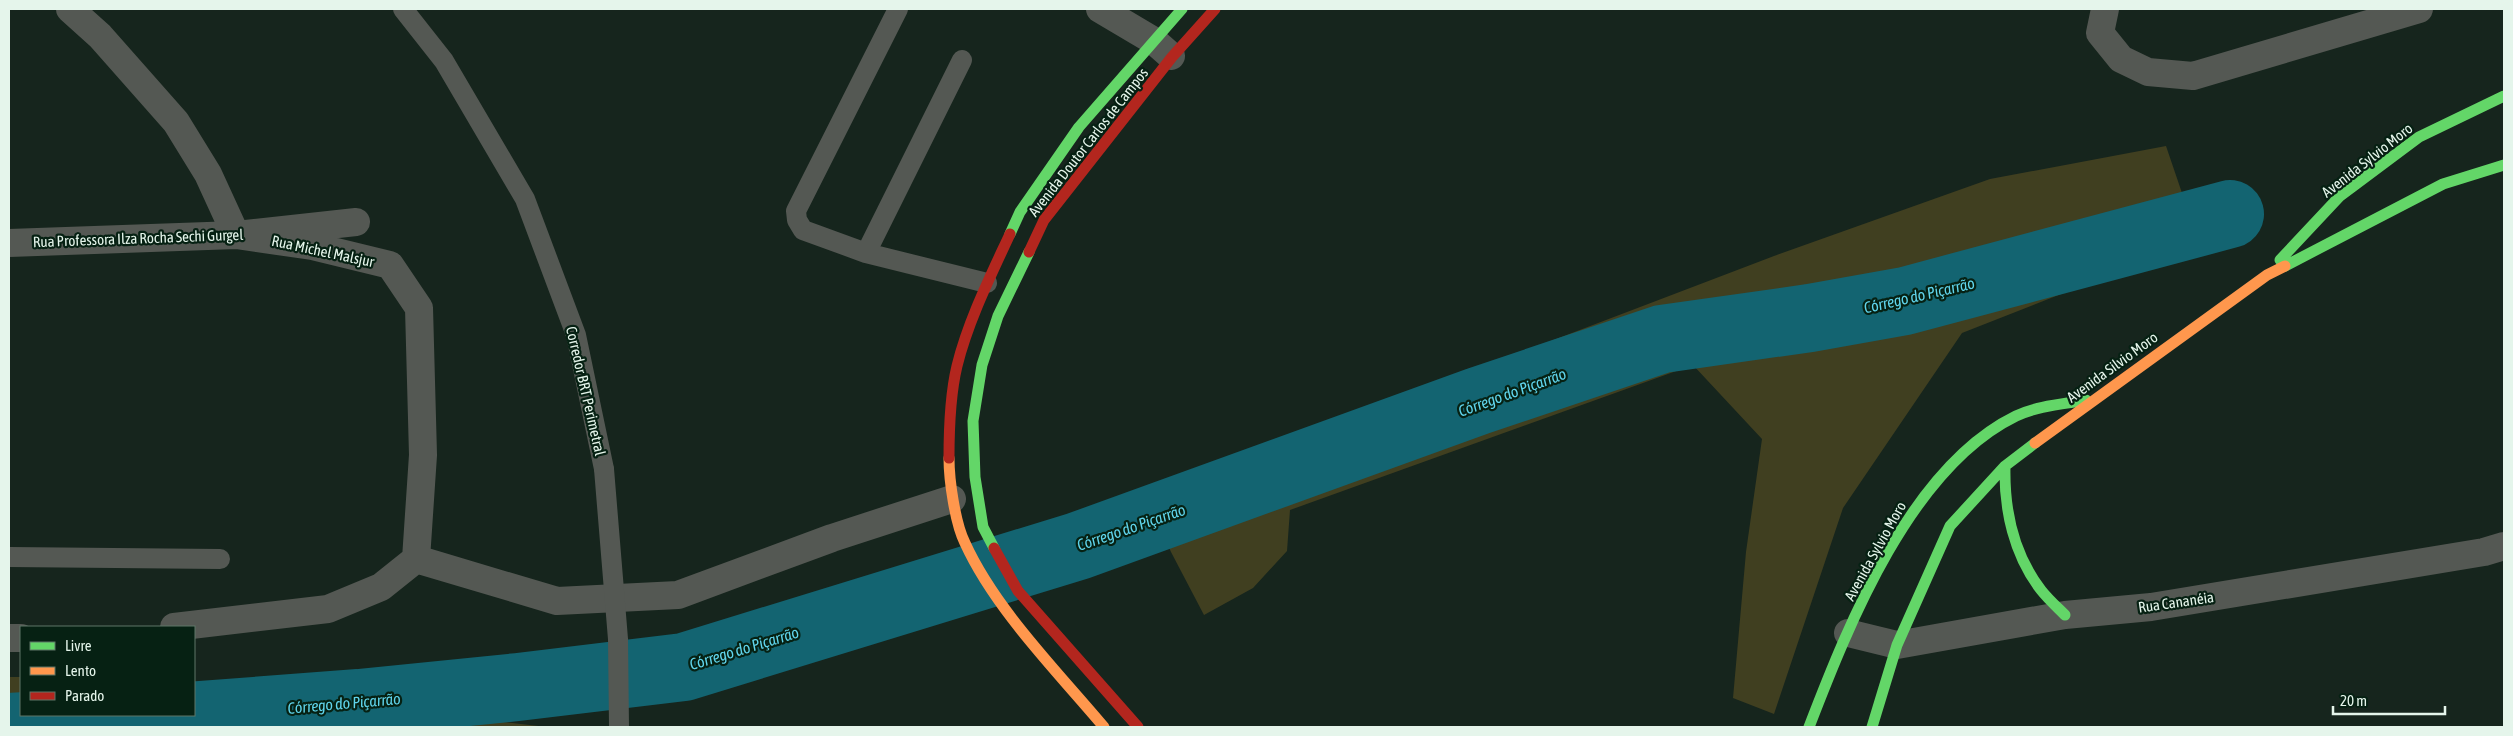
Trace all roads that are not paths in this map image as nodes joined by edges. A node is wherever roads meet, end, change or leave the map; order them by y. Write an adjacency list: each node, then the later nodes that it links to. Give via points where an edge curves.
1 (70, 9): 14 (street, via 100,36 176,122 208,174)
2 (403, 9): 30 (lane, Corredor BRT Perimetral, bridge, via 444,61 525,199 576,335 604,469 618,639)
3 (898, 9): 16 (lane, via 796,211 797,220 804,230)
4 (1100, 9): 9 (street)
5 (1182, 9): 9 (main road, Avenida Doutor Carlos de Campos)
6 (1216, 9): 9 (main road, Avenida Doutor Carlos de Campos)
7 (2105, 9): 8 (street, via 2100,33 2121,59 2148,72 2193,76)
8 (2419, 9)
9 (1163, 49): 18 (main road, Avenida Doutor Carlos de Campos, via 1079,127 1020,212); 32 (main road, Avenida Doutor Carlos de Campos, via 1044,220 998,316 982,365 973,421 975,477 983,527 1018,590)
10 (962, 60): 16 (lane)
11 (2504, 96): 17 (main road, Avenida Sylvio Moro, via 2435,128 2340,196)
12 (2504, 165): 17 (main road, Avenida Silvio Moro, via 2443,184)
13 (356, 222): 14 (street, Rua Professora Ilza Rocha Sechi Gurgel)
14 (236, 235): 15 (street, Rua Professora Ilza Rocha Sechi Gurgel); 25 (street, Rua Michel Malsjur, via 312,246 390,265 419,308 423,455)
15 (9, 243)
16 (866, 253): 18 (lane)
17 (2267, 275): 19 (main road, Avenida Silvio Moro)
18 (987, 283): 21 (main road, Avenida Doutor Carlos de Campos, via 957,366 949,423)
19 (2095, 398): 20 (main road, Avenida Silvio Moro); 28 (main road, Avenida Sylvio Moro, via 2018,415 1973,441 1942,472 1902,527)
20 (2005, 466): 26 (main road, via 2004,491 2015,538 2026,566 2039,588); 29 (main road, Avenida Silvio Moro, via 1950,526)
21 (952, 499): 25 (street, via 849,532 678,595 557,600); 31 (main road, Avenida Doutor Carlos de Campos, via 964,542 999,602)
22 (2504, 546): 26 (street, Rua Cananéia, via 2484,552 2151,607)
23 (9, 557): 24 (lane)
24 (220, 560)
25 (416, 560): 27 (street, via 380,588 328,609)
26 (2065, 615): 29 (street, Rua Cananéia)
27 (183, 626)
28 (1848, 633): 29 (street, Rua Cananéia); 33 (main road, Avenida Sylvio Moro, via 1832,664)
29 (1896, 645): 34 (main road, Avenida Silvio Moro)
30 (620, 727)
31 (1104, 727)
32 (1138, 727)
33 (1809, 727)
34 (1872, 727)

